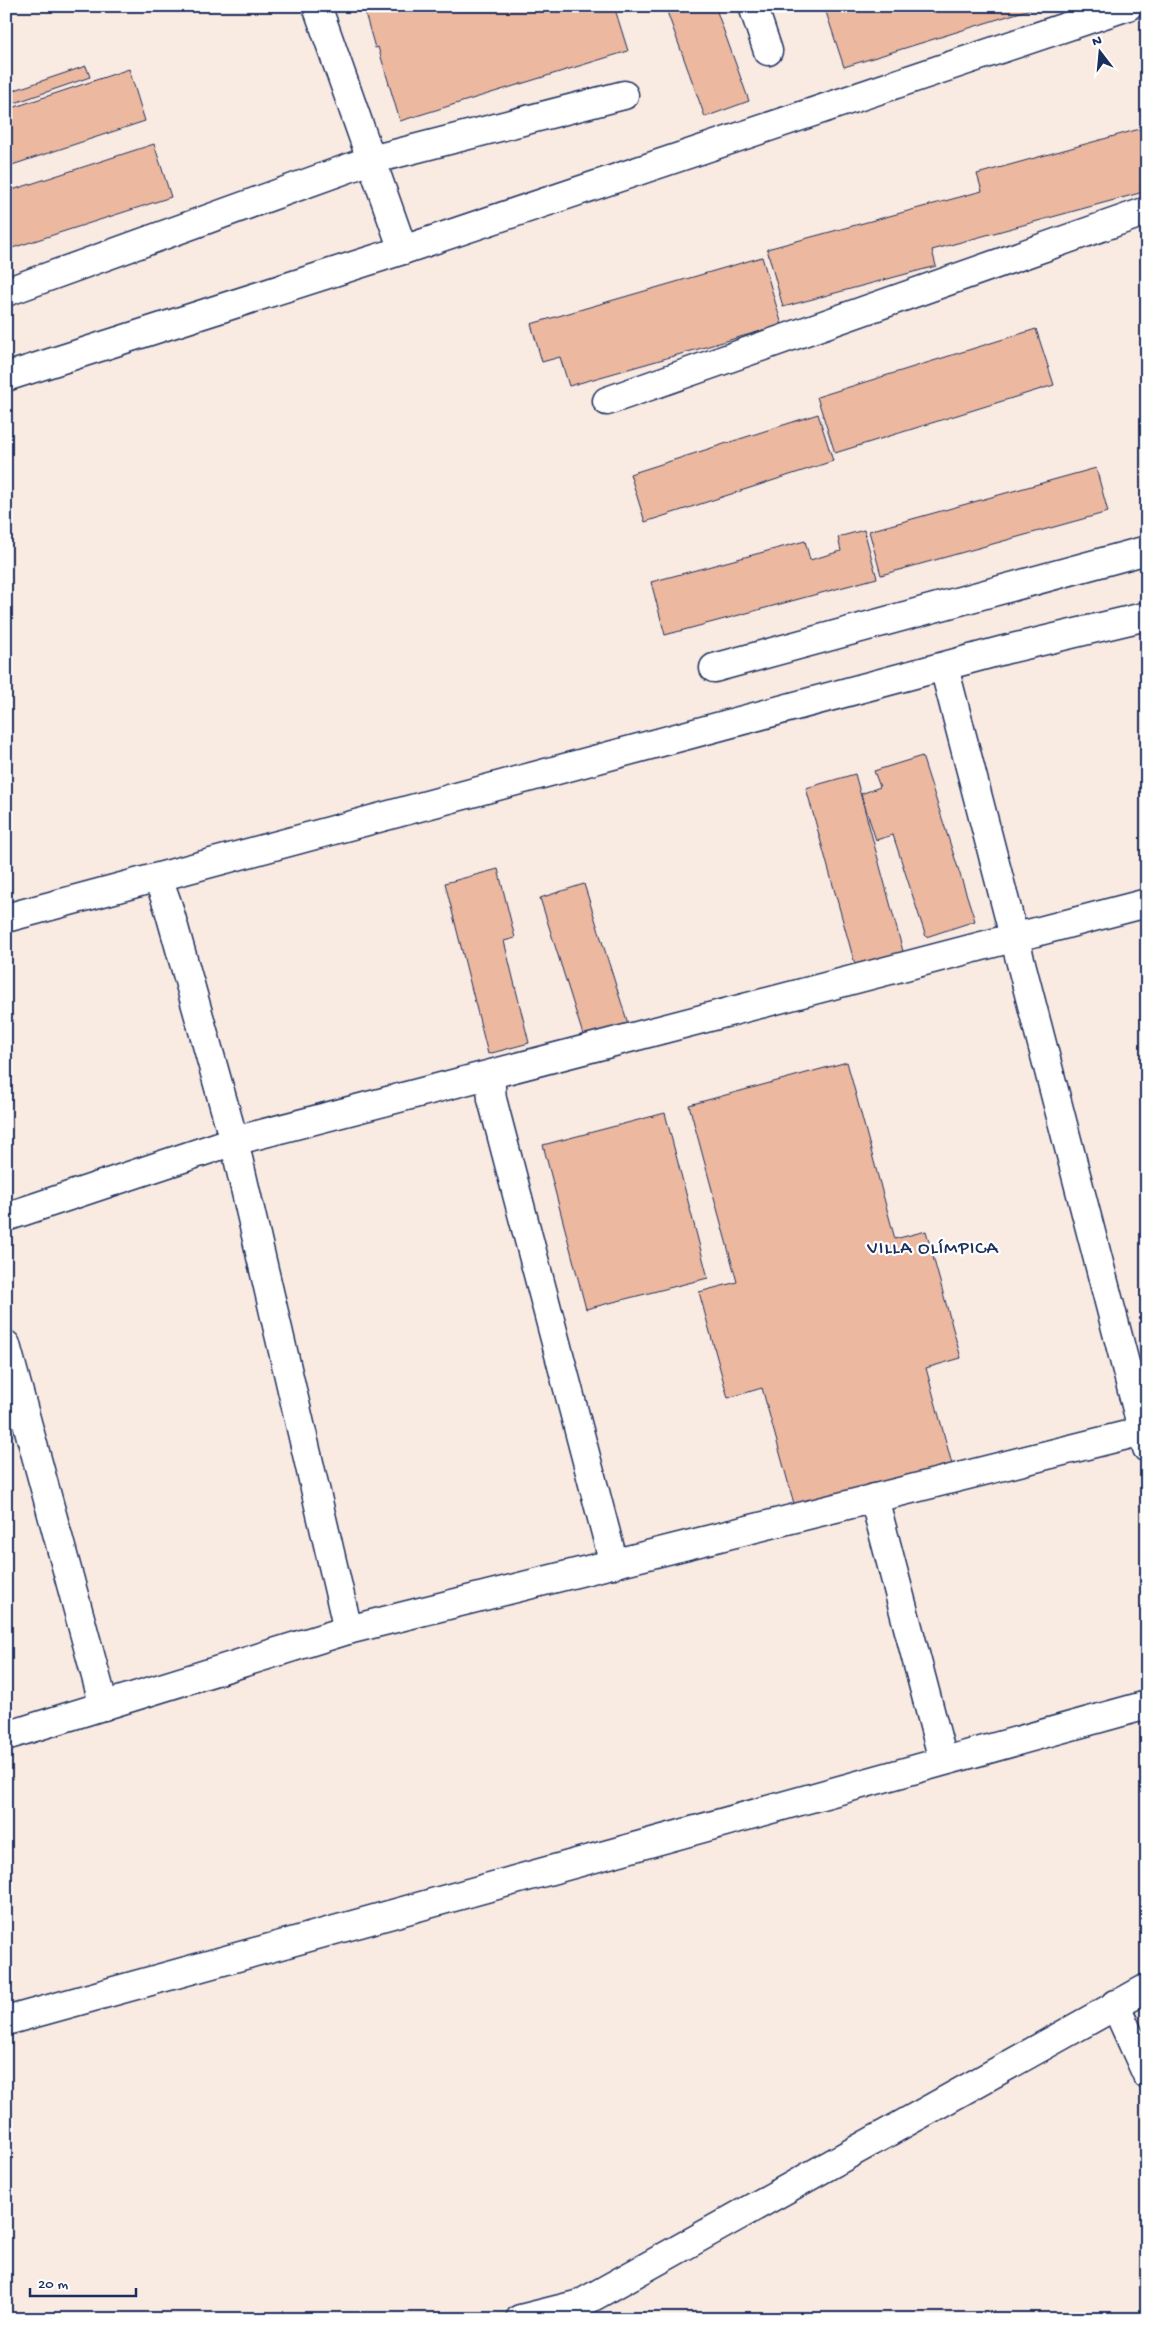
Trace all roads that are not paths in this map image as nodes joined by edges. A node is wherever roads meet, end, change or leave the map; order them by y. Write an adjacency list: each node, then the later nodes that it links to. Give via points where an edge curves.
1 (317, 6): 6 (street)
2 (753, 6): 4 (street)
3 (1128, 6): 8 (street)
4 (768, 51)
5 (624, 95): 6 (street)
6 (372, 160): 8 (street); 9 (street)
7 (1147, 211): 11 (street)
8 (403, 250): 10 (street)
9 (6, 292)
10 (6, 377)
11 (607, 401)
12 (1147, 550): 15 (street)
13 (1147, 616): 14 (street)
14 (944, 666): 16 (street); 19 (street)
15 (714, 668)
16 (158, 878): 18 (street); 21 (street)
17 (1147, 903): 19 (street)
18 (6, 918)
19 (1015, 939): 20 (street); 24 (street)
20 (490, 1075): 21 (street); 26 (street, via 492,1100)
21 (234, 1141): 22 (street); 27 (street)
22 (6, 1217)
23 (6, 1345): 29 (street)
24 (1145, 1436): 25 (street)
25 (874, 1498): 26 (street); 31 (street)
26 (614, 1564): 27 (street)
27 (348, 1630): 29 (street)
28 (1147, 1705): 31 (street)
29 (104, 1706): 30 (street)
30 (6, 1736)
31 (943, 1760): 34 (street)
32 (1147, 1988): 33 (street)
33 (1115, 2004): 35 (street); 36 (street)
34 (6, 2021)
35 (1147, 2075)
36 (582, 2311): 37 (street)
37 (520, 2319)

